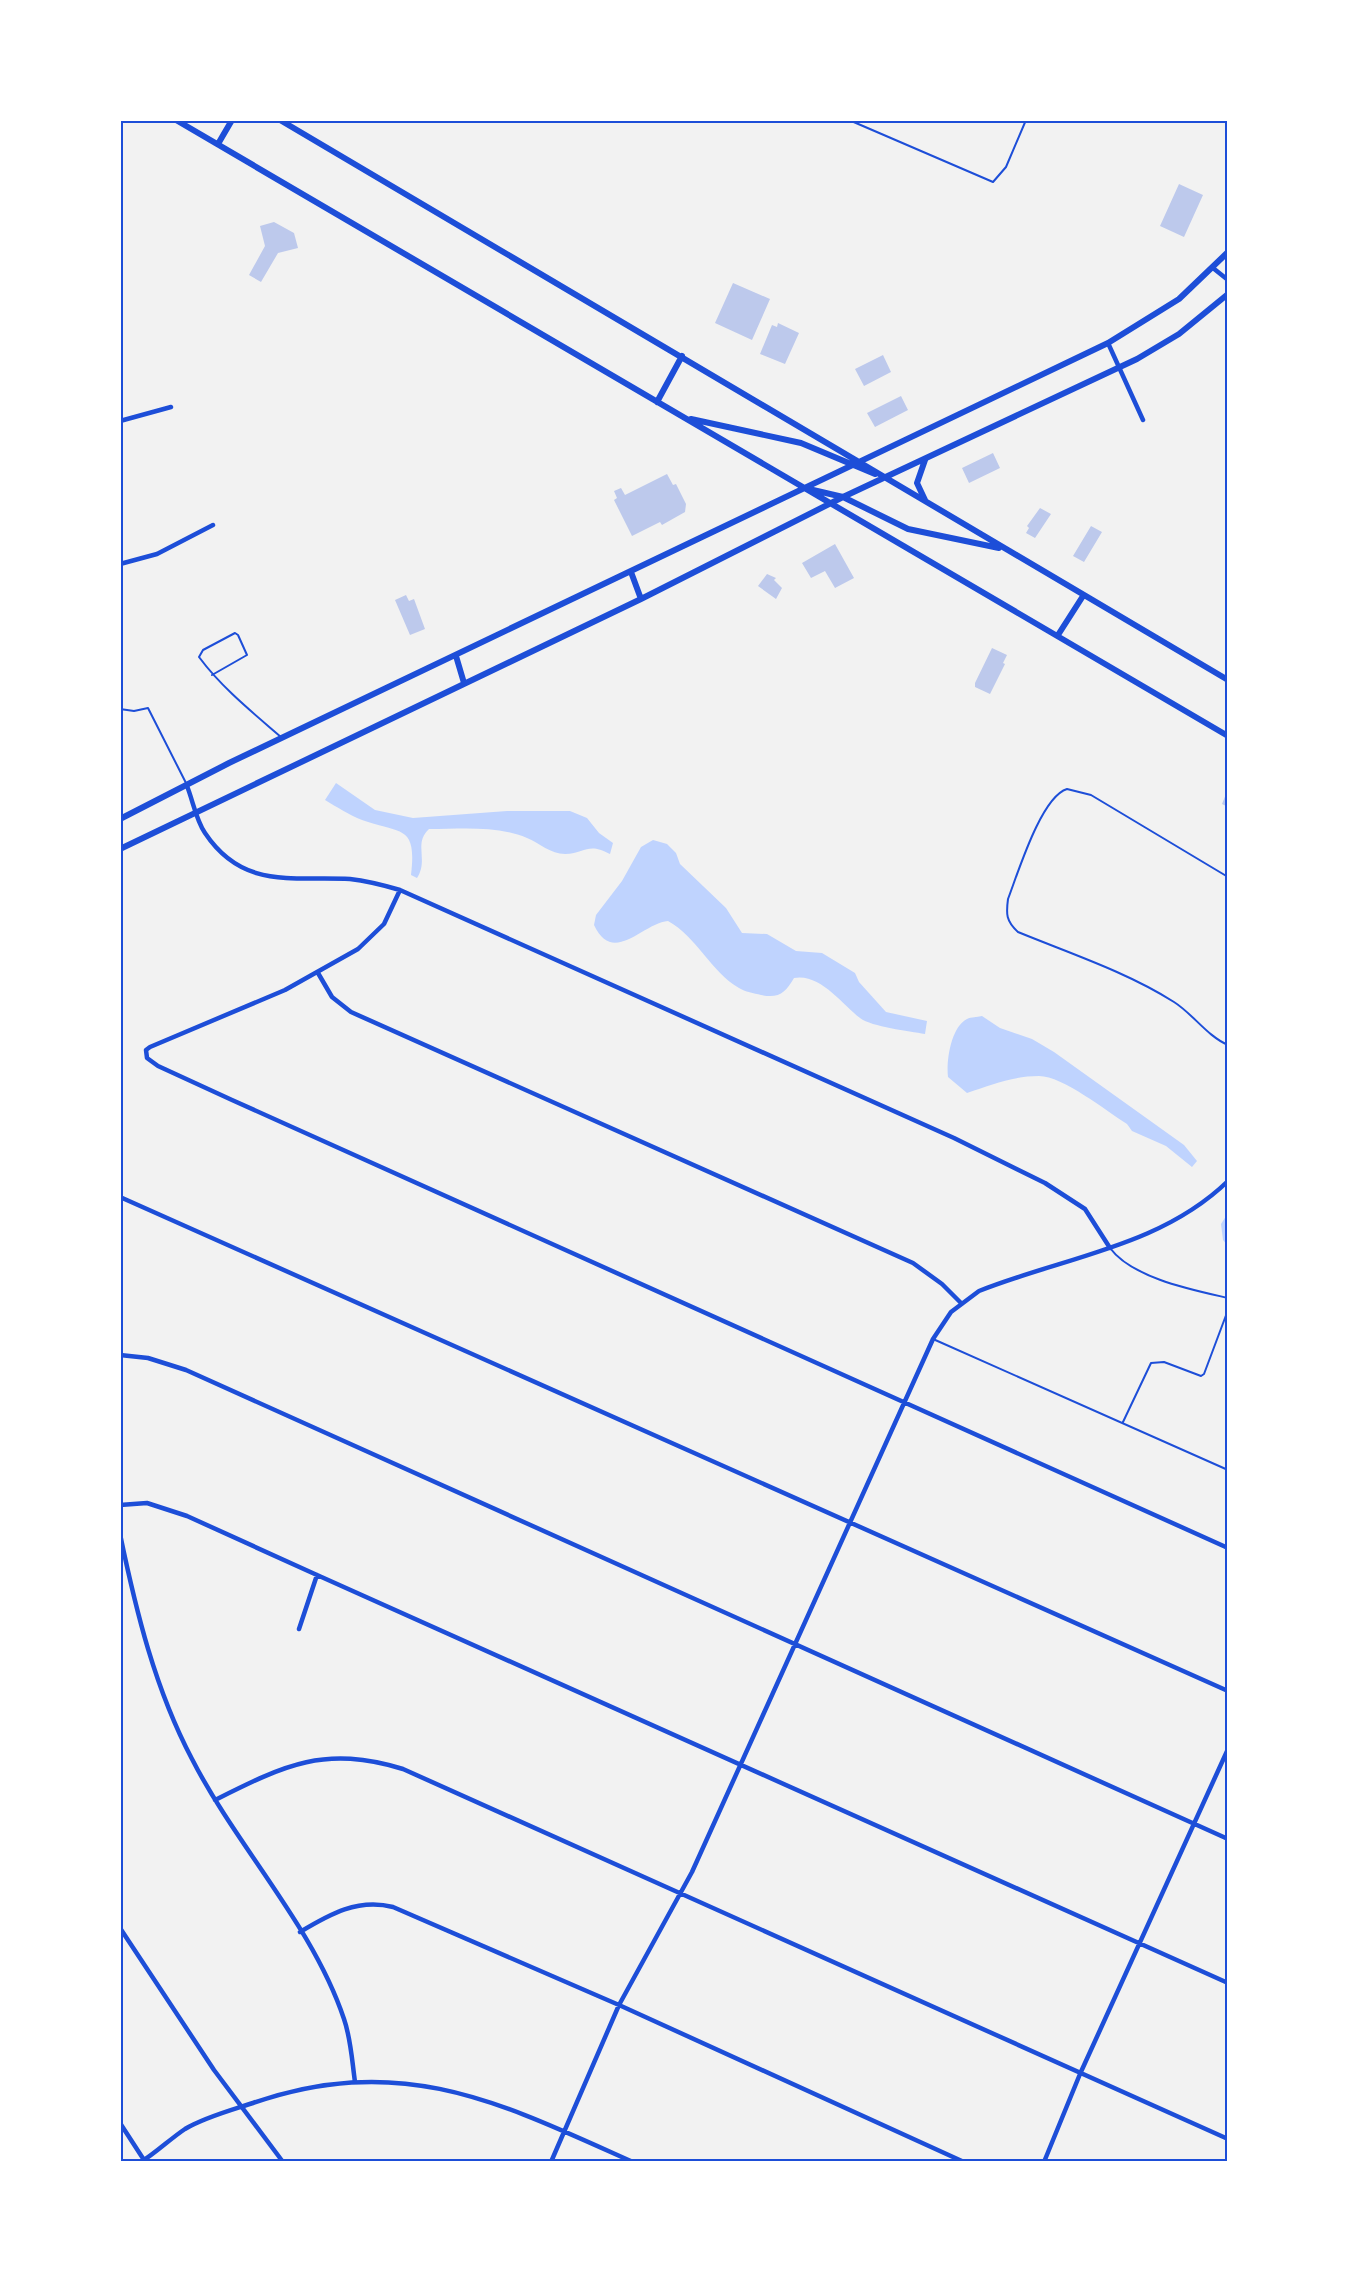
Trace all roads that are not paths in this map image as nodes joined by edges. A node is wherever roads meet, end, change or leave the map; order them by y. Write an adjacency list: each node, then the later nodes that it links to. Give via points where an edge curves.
1 (176, 120): 6 (main road)
2 (232, 120): 6 (main road)
3 (280, 120): 12 (main road)
4 (849, 120): 5 (lane, via 993,182 1006,167)
5 (1026, 120)
6 (219, 144): 14 (main road)
7 (1228, 252): 8 (main road)
8 (1213, 268): 9 (street); 11 (main road, via 1179,299)
9 (1228, 280)
10 (1228, 294): 13 (main road, via 1179,334)
11 (1108, 343): 13 (street); 20 (main road)
12 (682, 356): 14 (main road); 20 (main road)
13 (1120, 367): 17 (street); 19 (main road)
14 (657, 402): 16 (main road)
15 (171, 407): 18 (street)
16 (684, 417): 21 (main road, via 801,443); 23 (main road)
17 (1143, 420)
18 (120, 421)
19 (925, 459): 22 (main road); 26 (main road, via 917,483)
20 (859, 461): 21 (main road); 22 (main road)
21 (850, 466): 22 (main road); 23 (main road)
22 (886, 478): 24 (main road); 26 (main road)
23 (806, 489): 24 (main road); 25 (main road); 30 (main road)
24 (843, 497): 25 (main road); 28 (main road, via 908,528)
25 (831, 503): 32 (main road); 33 (main road)
26 (927, 503): 28 (main road)
27 (213, 525): 29 (street, via 157,554)
28 (1004, 549): 31 (main road)
29 (120, 564)
30 (631, 572): 32 (main road); 34 (main road)
31 (1083, 596): 33 (main road); 36 (main road)
32 (641, 599): 37 (main road)
33 (1058, 635): 39 (main road)
34 (456, 656): 37 (main road); 40 (main road)
35 (212, 675): 35 (lane, via 199,654 235,633 247,655); 40 (lane)
36 (1228, 680)
37 (464, 683): 42 (main road)
38 (120, 709): 41 (lane, via 148,708)
39 (1228, 736)
40 (283, 739): 41 (main road)
41 (187, 786): 42 (street); 43 (main road)
42 (196, 812): 44 (main road); 46 (street, via 205,833 225,856 254,873 285,880 368,881)
43 (120, 819)
44 (120, 849)
45 (1228, 877): 48 (lane, via 1091,795 1068,789 1056,794 1041,818 1006,913 1010,925 1018,932 1123,976 1173,1002)
46 (400, 890): 47 (street, via 378,933); 51 (street, via 954,1138 1045,1183 1085,1209)
47 (318, 974): 53 (street, via 332,997 351,1012 913,1263); 57 (street, via 150,1047 146,1050 147,1058 232,1100)
48 (1228, 1045)
49 (1228, 1181): 51 (street, via 1181,1218)
50 (120, 1197): 61 (street)
51 (1110, 1248): 52 (lane, via 1138,1270); 53 (street, via 1006,1280)
52 (1228, 1298)
53 (961, 1303): 55 (street)
54 (1228, 1310): 58 (lane, via 1204,1374 1164,1362 1150,1363)
55 (933, 1339): 57 (street); 58 (lane)
56 (120, 1355): 66 (street, via 148,1358 186,1370)
57 (904, 1402): 61 (street); 63 (street)
58 (1122, 1423): 59 (lane)
59 (1228, 1470)
60 (120, 1505): 64 (street, via 147,1503 187,1516)
61 (850, 1523): 66 (street); 67 (street)
62 (120, 1534): 70 (street, via 144,1640 178,1731)
63 (1228, 1548)
64 (317, 1575): 65 (street); 69 (street)
65 (299, 1629)
66 (795, 1645): 69 (street); 71 (street)
67 (1228, 1691)
68 (1228, 1749): 71 (street)
69 (740, 1765): 73 (street); 76 (street)
70 (215, 1800): 73 (street, via 294,1764 353,1757 429,1779); 75 (street)
71 (1194, 1824): 72 (street); 76 (street)
72 (1228, 1839)
73 (682, 1893): 78 (street); 79 (street)
74 (120, 1928): 81 (street)
75 (300, 1932): 78 (street, via 334,1912 368,1903 380,1904 424,1919); 80 (street, via 344,2020)
76 (1139, 1944): 77 (street); 79 (street)
77 (1228, 1983)
78 (619, 2006): 83 (street); 89 (street)
79 (1080, 2074): 84 (street); 90 (street)
80 (355, 2082): 81 (street, via 296,2089); 83 (street, via 408,2083 452,2090)
81 (242, 2107): 85 (street, via 186,2129); 86 (street)
82 (120, 2123): 85 (street)
83 (564, 2131): 87 (street); 88 (street)
84 (1228, 2139)
85 (143, 2161)
86 (283, 2162)
87 (551, 2162)
88 (633, 2162)
89 (964, 2162)
90 (1044, 2162)

